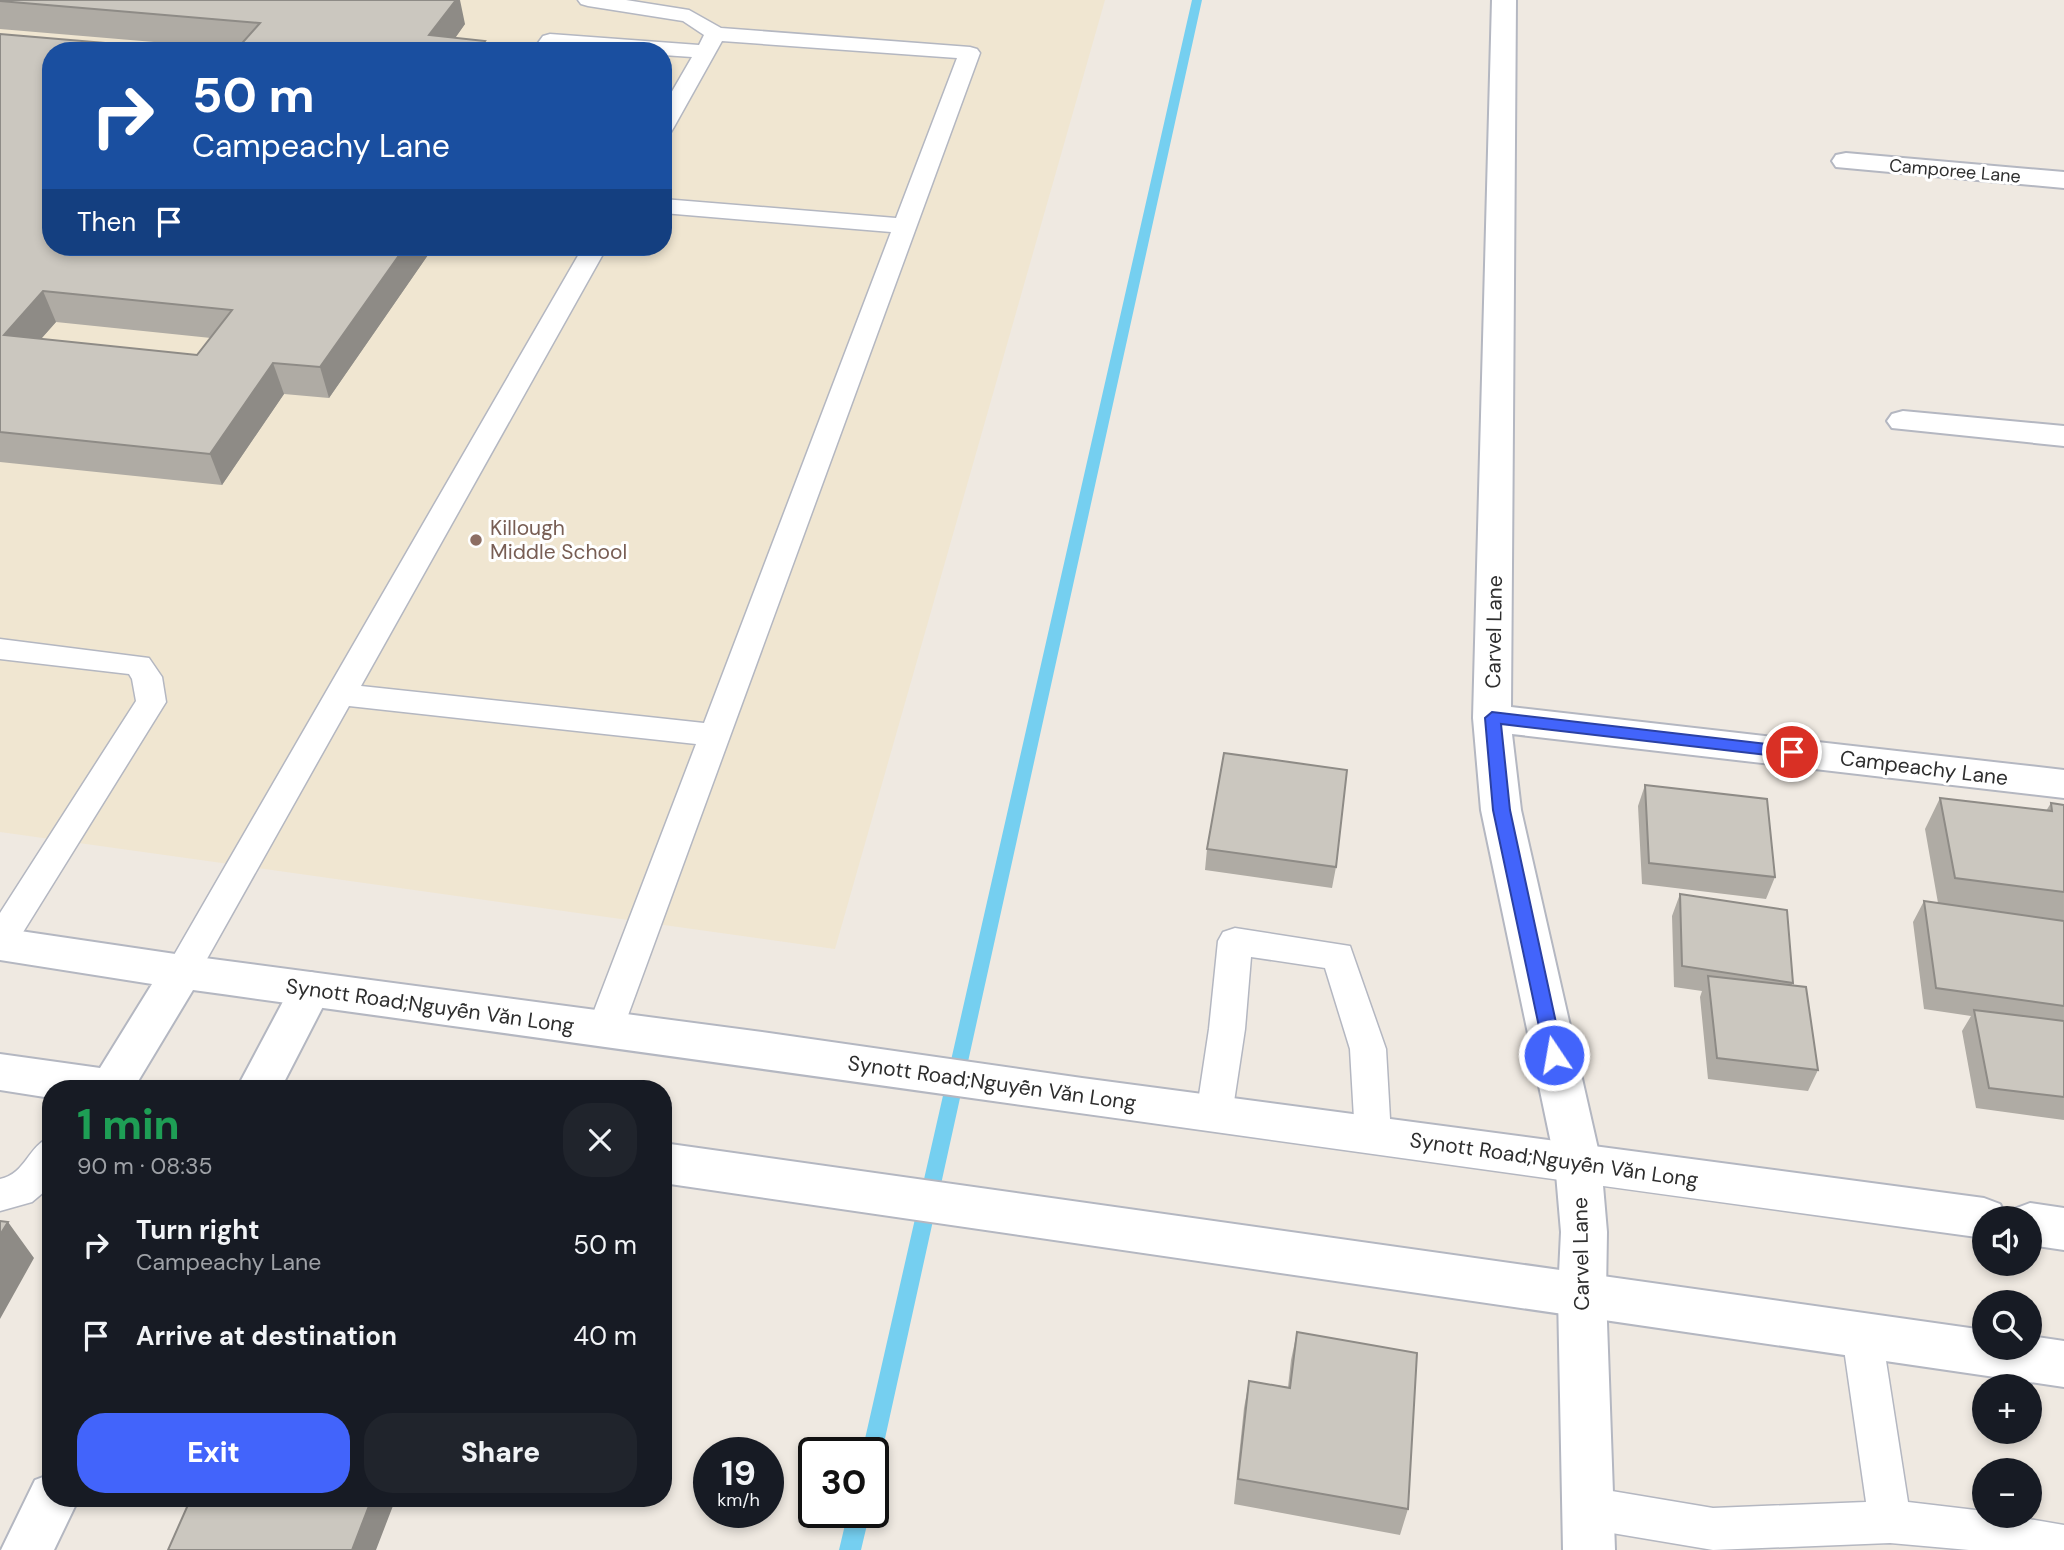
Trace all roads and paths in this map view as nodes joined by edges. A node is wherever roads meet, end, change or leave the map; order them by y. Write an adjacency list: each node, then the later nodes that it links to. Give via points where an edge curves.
1 (589, 0): 6 (lane, via 689,16)
2 (1504, 0): 17 (street, Carvel Lane)
3 (549, 42): 4 (lane)
4 (657, 42)
5 (672, 42): 6 (lane)
6 (711, 43): 7 (lane); 11 (lane, via 970,53)
7 (672, 111)
8 (1846, 161): 9 (street, Camporee Lane)
9 (2064, 180)
10 (672, 207): 11 (lane)
11 (904, 226): 18 (lane)
12 (590, 256): 16 (lane)
13 (1903, 421): 14 (street)
14 (2064, 436)
15 (0, 649): 20 (lane, via 138,665 147,677 151,702)
16 (340, 694): 18 (lane); 21 (lane)
17 (1492, 718): 19 (street, Campeachy Lane); 30 (street, Carvel Lane, via 1502,810)
18 (715, 735): 23 (lane)
19 (2064, 784)
20 (0, 942): 21 (street, Synott Road;Nguyễn Văn Long)
21 (182, 972): 22 (street, Synott Road;Nguyễn Văn Long); 26 (street)
22 (310, 989): 23 (street, Synott Road;Nguyễn Văn Long); 27 (street)
23 (605, 1029): 28 (street, Synott Road;Nguyễn Văn Long)
24 (0, 1072): 25 (street)
25 (50, 1080)
26 (106, 1080)
27 (262, 1080)
28 (1214, 1115): 29 (street, Synott Road;Nguyễn Văn Long); 29 (lane, via 1235,941 1338,956 1367,1049)
29 (1373, 1136): 30 (street, Synott Road;Nguyễn Văn Long)
30 (1578, 1162): 34 (street, Synott Road;Nguyễn Văn Long); 37 (street, Carvel Lane, via 1584,1232)
31 (672, 1164): 37 (street)
32 (42, 1169): 33 (lane, via 16,1193)
33 (0, 1195)
34 (1972, 1216)
35 (2042, 1226): 36 (street)
36 (2064, 1229)
37 (1582, 1294): 38 (street); 41 (street, Carvel Lane)
38 (1862, 1335): 39 (street); 42 (lane)
39 (2064, 1364)
40 (48, 1507): 44 (street)
41 (1588, 1508): 42 (lane, via 1713,1529); 45 (street, Carvel Lane)
42 (1890, 1522): 43 (lane, via 1958,1527)
43 (2064, 1546)
44 (27, 1550)
45 (1589, 1550)

